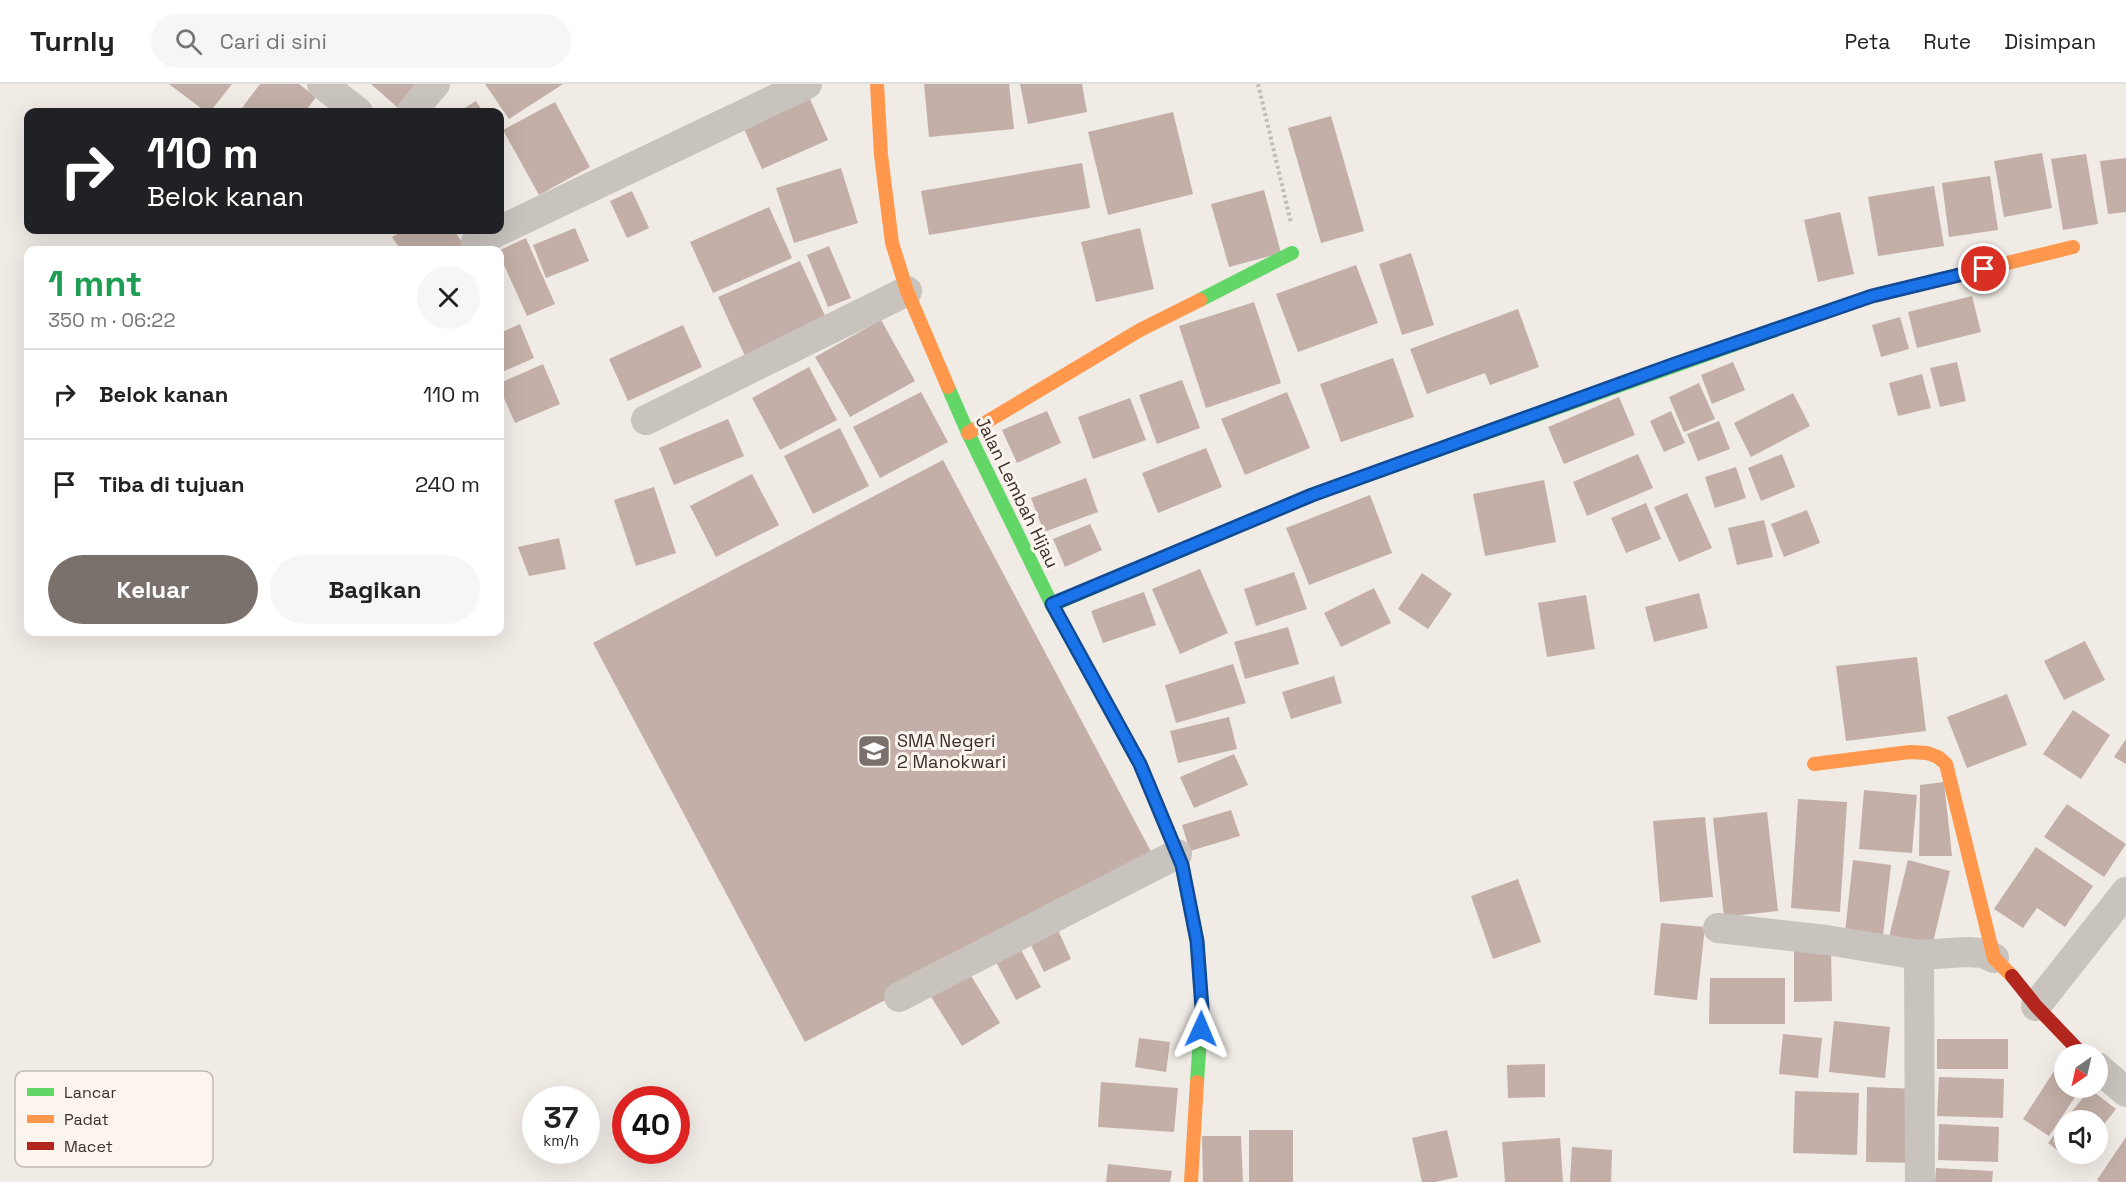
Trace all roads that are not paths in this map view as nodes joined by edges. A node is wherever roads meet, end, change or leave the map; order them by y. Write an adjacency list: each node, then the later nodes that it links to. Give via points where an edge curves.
1 (322, 84): 5 (street)
2 (435, 84): 6 (street)
3 (807, 84): 7 (street)
4 (877, 84): 12 (street, Jalan Lembah Hijau, via 892,243)
5 (353, 108)
6 (414, 108)
7 (504, 229)
8 (493, 234): 9 (street)
9 (476, 242)
10 (2073, 247): 15 (street, via 1872,296 1739,341 1312,495)
11 (1292, 253): 14 (street, via 1140,330)
12 (907, 291): 13 (street); 14 (street, Jalan Lembah Hijau)
13 (646, 420)
14 (968, 433): 15 (street, Jalan Lembah Hijau)
15 (1052, 604): 17 (street, Jalan Lembah Hijau, via 1140,764)
16 (1814, 764): 21 (street, via 1910,752 1927,753 1946,764)
17 (1179, 860): 22 (street); 27 (street, Jalan Lembah Hijau, via 1197,941 1202,1008)
18 (2126, 892): 23 (street)
19 (1718, 928): 20 (street)
20 (1919, 955): 21 (street, via 1967,952); 28 (street)
21 (1994, 958): 23 (street)
22 (899, 997)
23 (2036, 1006): 24 (street)
24 (2072, 1044)
25 (2108, 1076): 26 (street)
26 (2126, 1092)
27 (1191, 1182)
28 (1920, 1182)

